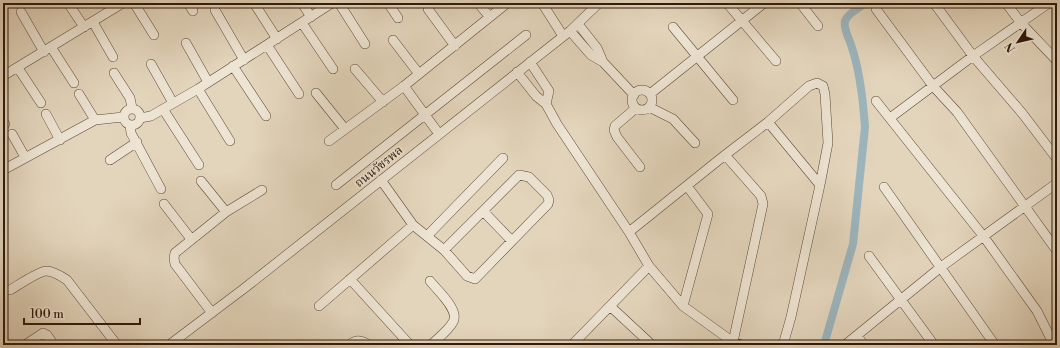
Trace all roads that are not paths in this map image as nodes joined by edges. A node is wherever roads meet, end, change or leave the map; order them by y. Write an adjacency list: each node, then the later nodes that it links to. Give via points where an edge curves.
1 (68, 3): 32 (street)
2 (123, 3): 27 (street)
3 (134, 3): 35 (street)
4 (254, 3): 37 (street)
5 (302, 3): 24 (street)
6 (332, 3): 24 (street)
7 (339, 3): 40 (street)
8 (388, 3): 25 (street)
9 (478, 3): 23 (street)
10 (542, 3): 34 (street)
11 (600, 3): 30 (street, ถนนวัชรพล)
12 (727, 3): 26 (street)
13 (764, 3): 26 (street)
14 (800, 3): 31 (street)
15 (934, 3): 45 (street)
16 (1006, 3): 29 (street)
17 (1049, 3): 29 (street)
18 (506, 4): 23 (street)
19 (428, 9): 42 (street)
20 (876, 9): 64 (street)
21 (215, 10): 47 (street)
22 (21, 12): 43 (street)
23 (489, 16): 42 (street)
24 (311, 17): 28 (street)
25 (398, 18)
26 (742, 20): 44 (street); 48 (street)
27 (93, 22): 32 (street); 46 (street)
28 (302, 23): 37 (street); 55 (street)
29 (1021, 23): 45 (street); 49 (street)
30 (578, 24): 34 (street, ถนนวัชรพล); 51 (street, via 597,48)
31 (818, 26)
32 (84, 27): 43 (street)
33 (673, 27): 44 (street)
34 (566, 34): 50 (street, ถนนวัชรพล); 51 (street)
35 (154, 35)
36 (526, 35): 82 (street)
37 (277, 39): 41 (street)
38 (393, 40): 60 (street)
39 (186, 43): 62 (street)
40 (365, 44)
41 (267, 45): 47 (street); 68 (street)
42 (455, 46): 60 (street)
43 (47, 50): 54 (street); 61 (street)
44 (697, 56): 69 (street); 71 (street)
45 (973, 56): 64 (street); 101 (street)
46 (113, 57)
47 (244, 60): 53 (street)
48 (776, 60)
49 (1057, 61)
50 (530, 62): 58 (street, ถนนวัชรพล); 76 (street, via 549,91)
51 (603, 62): 70 (street)
52 (150, 64): 75 (street)
53 (233, 66): 62 (street); 83 (street)
54 (18, 68): 57 (street); 73 (street)
55 (333, 69)
56 (355, 69): 74 (street)
57 (5, 72)
58 (517, 72): 76 (street, via 536,96); 92 (street, ถนนวัชรพล)
59 (114, 73): 77 (street, via 130,98)
60 (419, 74): 63 (street)
61 (74, 82)
62 (208, 82): 65 (street)
63 (404, 86): 74 (street); 82 (street)
64 (933, 86): 86 (street); 116 (street, via 957,112)
65 (198, 89): 75 (street); 94 (street)
66 (316, 93): 90 (street)
67 (79, 94): 87 (street)
68 (299, 94)
69 (650, 94): 70 (street, via 644,90); 79 (street, via 652,100)
70 (634, 95): 78 (street, via 632,101)
71 (733, 100)
72 (876, 101): 86 (street)
73 (41, 102)
74 (383, 102): 90 (street)
75 (173, 103): 80 (street)
76 (546, 104): 120 (street, via 577,156)
77 (132, 108): 84 (street, via 125,111); 85 (street, via 139,112)
78 (636, 108): 79 (street); 104 (street, via 615,126 614,130)
79 (649, 108): 97 (street, via 673,118)
80 (163, 110): 85 (street, via 152,116); 103 (street)
81 (46, 114): 93 (street)
82 (426, 114): 92 (street); 110 (street)
83 (266, 116)
84 (123, 117): 87 (street); 89 (street)
85 (140, 118): 89 (street, via 138,123)
86 (890, 118): 122 (street)
87 (95, 120): 93 (street)
88 (768, 122): 98 (street); 109 (street); 109 (street, via 810,86 817,82 823,86 828,143)
89 (130, 125): 95 (street)
90 (345, 129): 96 (street)
91 (12, 134): 99 (street)
92 (439, 134): 106 (street, ถนนวัชรพล)
93 (60, 140): 99 (street)
94 (230, 141)
95 (137, 142): 102 (street); 113 (street)
96 (329, 142)
97 (695, 143)
98 (725, 155): 111 (street); 140 (street, via 758,191 763,204)
99 (25, 157): 105 (street)
100 (503, 158): 121 (street)
101 (1057, 159)
102 (110, 160)
103 (199, 165)
104 (640, 167)
105 (3, 170)
106 (381, 180): 119 (street); 137 (street, ถนนวัชรพล)
107 (201, 181): 118 (street)
108 (1057, 183): 116 (street)
109 (820, 184): 150 (street)
110 (336, 185)
111 (687, 186): 120 (street); 136 (street, via 708,214)
112 (884, 186): 129 (street)
113 (161, 189)
114 (262, 190): 118 (street)
115 (164, 204): 123 (street)
116 (1025, 206): 122 (street); 126 (street)
117 (483, 211): 124 (street); 124 (street, via 519,175 529,177 547,195 548,204); 125 (street)
118 (226, 212): 123 (street)
119 (413, 225): 121 (street); 130 (street)
120 (629, 232): 128 (street)
121 (428, 236): 125 (street)
122 (984, 237): 129 (street); 155 (street, via 1037,311)
123 (191, 239): 137 (street, via 176,253 175,264)
124 (512, 241): 125 (street, via 476,279 468,276)
125 (444, 250)
126 (1057, 251)
127 (869, 256): 133 (street)
128 (649, 266): 135 (street); 136 (street)
129 (941, 267): 133 (street); 154 (street)
130 (350, 279): 134 (street); 147 (street)
131 (430, 281): 148 (street, via 453,309 455,316 452,324)
132 (10, 290): 143 (street, via 40,273 53,272 67,280)
133 (901, 299): 138 (street); 153 (street)
134 (319, 306)
135 (610, 306): 139 (street); 149 (street)
136 (683, 306): 140 (street)
137 (212, 313): 144 (street, ถนนวัชรพล)
138 (857, 336): 151 (street); 152 (street)
139 (576, 343)
140 (737, 343)
141 (25, 345): 142 (street, via 43,333)
142 (54, 345)
143 (117, 345)
144 (170, 345)
145 (349, 345): 146 (street, via 363,340)
146 (370, 345)
147 (410, 345)
148 (431, 345)
149 (652, 345)
150 (783, 345)
151 (845, 345)
152 (864, 345)
153 (934, 345)
154 (995, 345)
155 (1054, 345)

